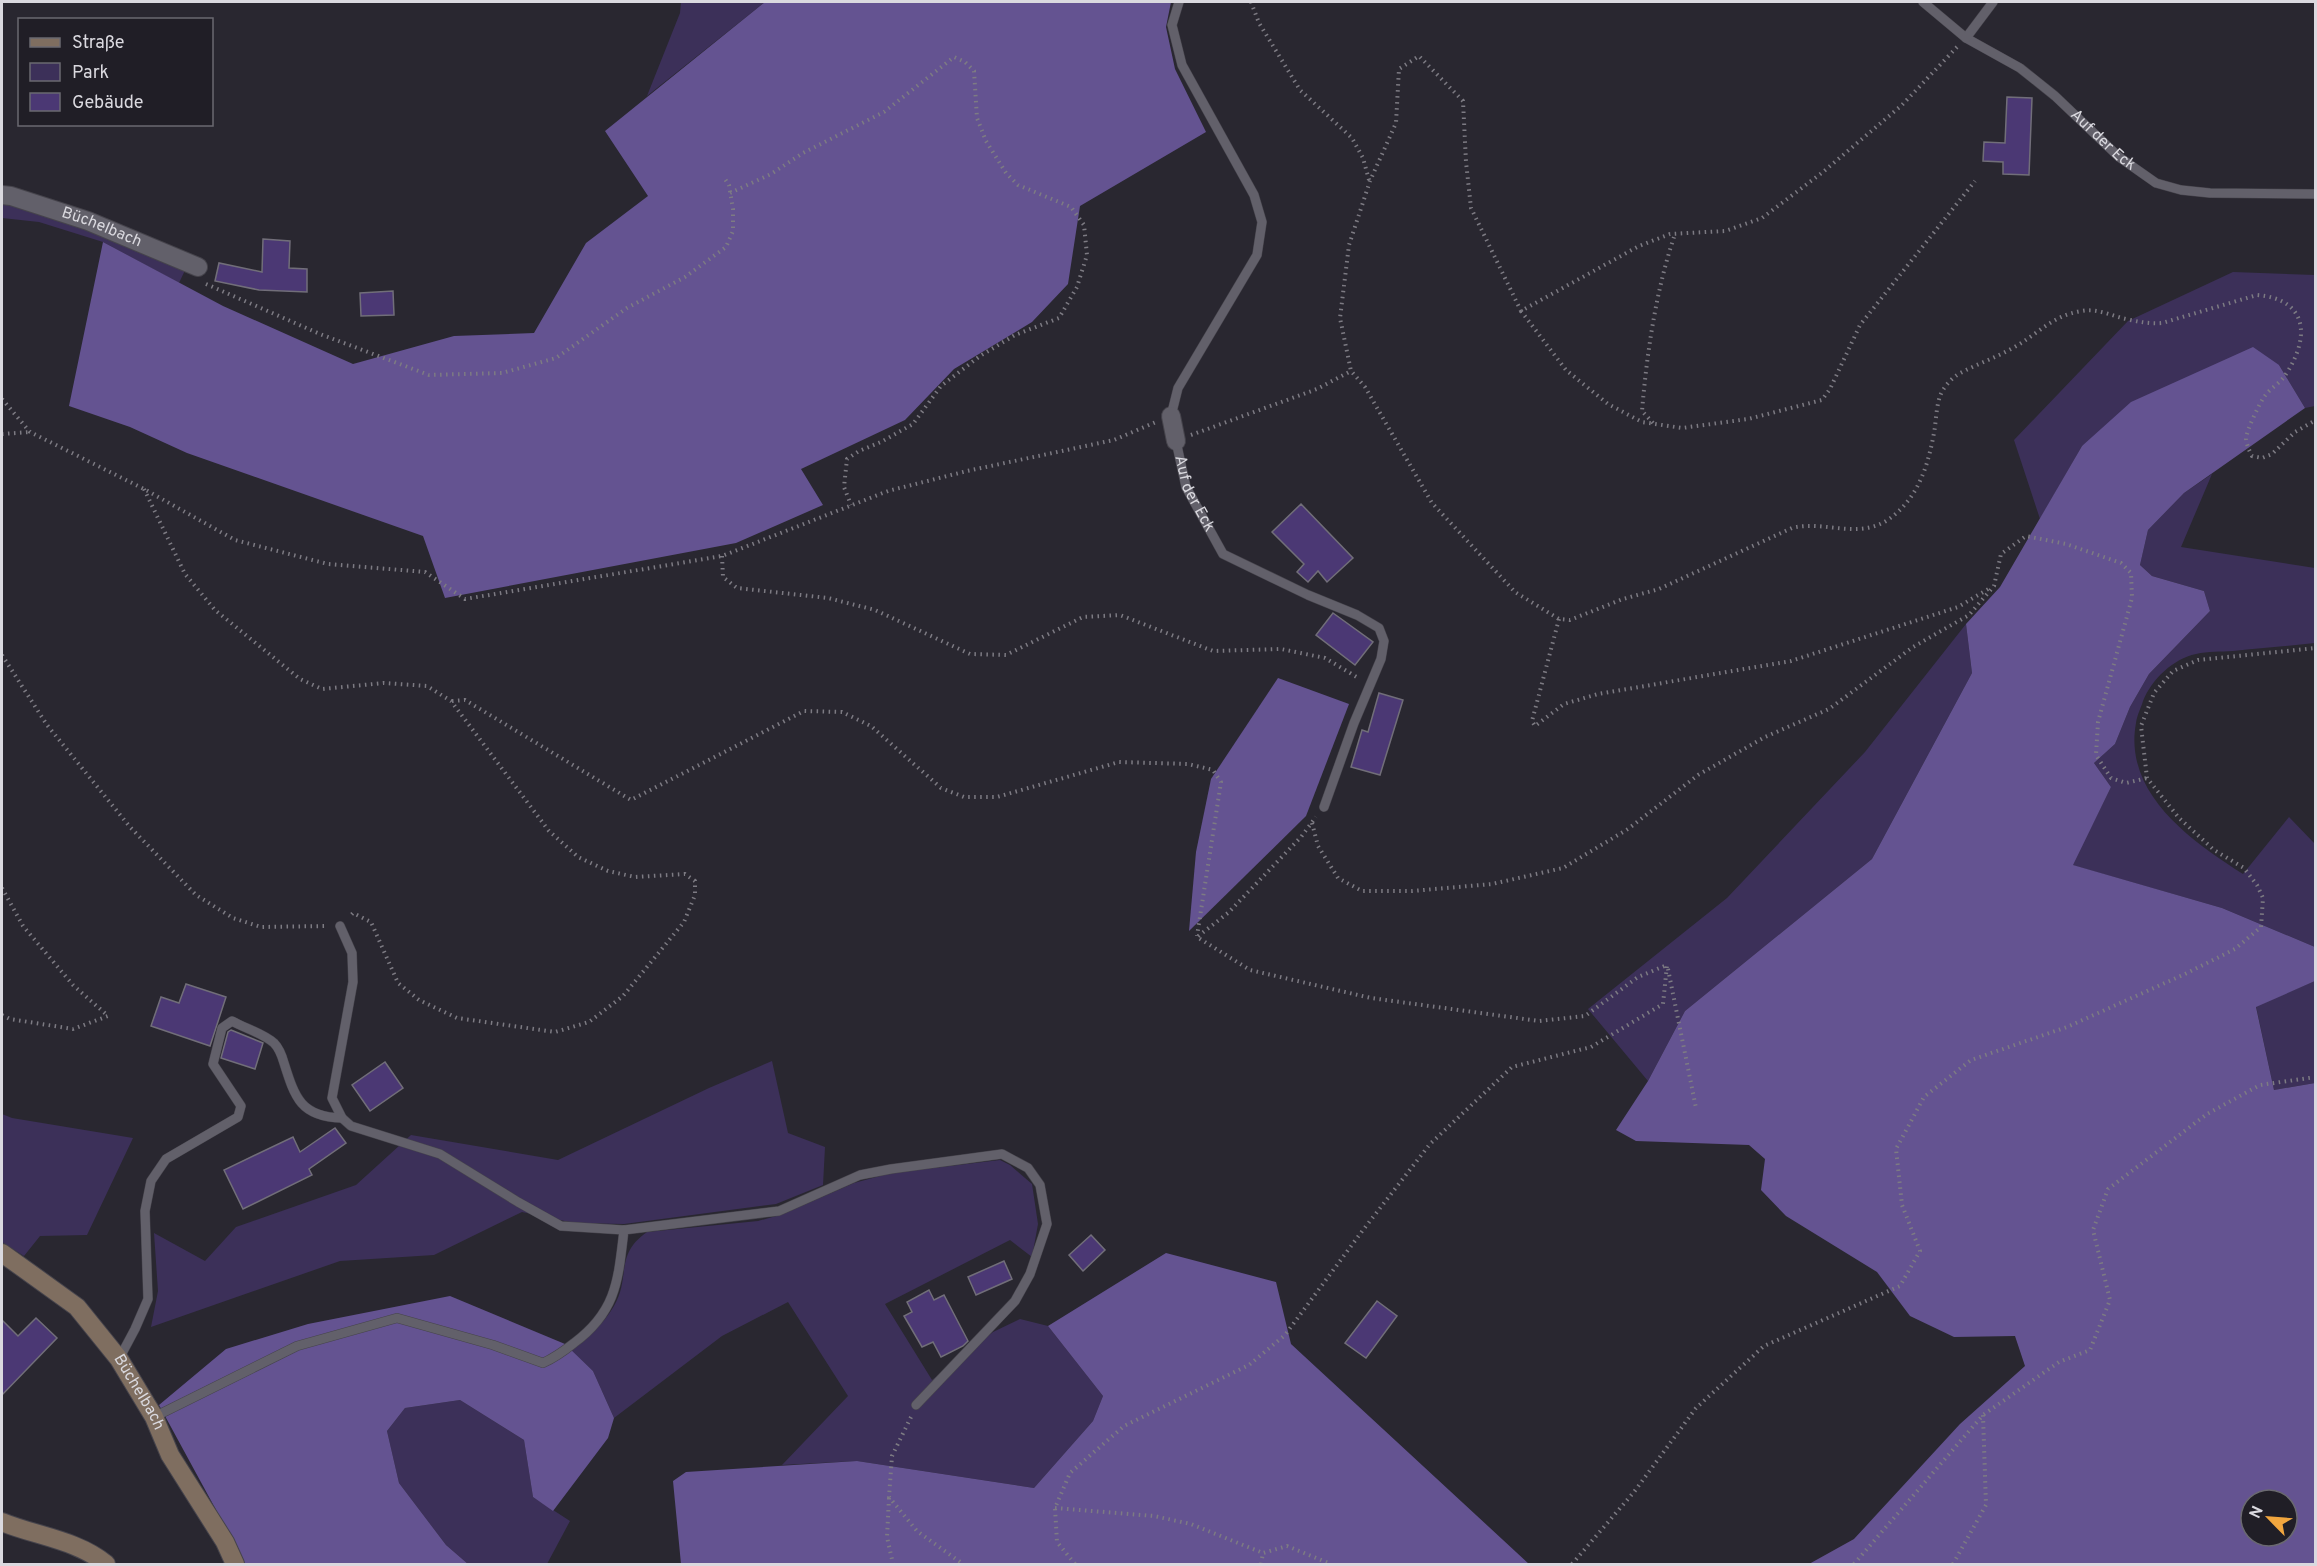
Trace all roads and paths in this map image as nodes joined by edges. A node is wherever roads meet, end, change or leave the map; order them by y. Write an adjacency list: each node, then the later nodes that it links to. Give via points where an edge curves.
1 (1179, 2): 17 (lane, Auf der Eck, via 1173,25 1182,65 1254,195 1262,222 1257,255 1178,388)
2 (1251, 2): 7 (path, via 1259,23 1300,90 1352,138)
3 (1923, 2): 5 (lane, Auf der Eck)
4 (1993, 2): 5 (lane)
5 (1966, 38): 10 (lane, Auf der Eck, via 2020,68 2119,156 2156,183 2210,193); 12 (path, via 1902,105 1762,218 1725,231)
6 (725, 178): 9 (path)
7 (1370, 181): 14 (path, via 1396,123 1399,69 1419,56 1463,102 1471,208); 15 (path, via 1349,245 1340,318)
8 (1975, 181): 19 (path, via 1860,325 1822,400 1748,419 1682,428)
9 (730, 193): 13 (path, via 733,231 726,247 685,277 627,308 556,358 502,373 429,375 246,303 204,283); 24 (path, via 884,112 954,57 974,71 977,118 1006,172 1018,185 1071,207 1084,225 1087,255 1077,287 1059,318 1015,334 980,356 941,386 913,424 847,459 844,487)
10 (2316, 194)
11 (2, 195): 13 (street, Büchelbach, via 88,221)
12 (1675, 234): 14 (path, via 1639,246); 19 (path, via 1644,382 1642,411)
13 (198, 267)
14 (1521, 311): 19 (path, via 1566,370 1608,404 1642,422)
15 (1351, 371): 22 (path, via 1317,389); 27 (path, via 1365,387 1432,503 1515,592)
16 (2, 399): 20 (path)
17 (1171, 416): 22 (street, Auf der Eck); 24 (path, via 1114,440 956,474)
18 (2316, 420): 27 (path, via 2295,432 2272,454 2252,456 2248,448 2246,436 2264,397 2286,374 2299,347 2302,325 2298,315 2289,304 2273,296 2257,295 2162,323 2148,324 2085,310 2064,315 1946,384 1920,481 1912,496 1886,521 1866,529 1805,525 1792,528 1659,589 1570,620)
19 (1654, 423)
20 (30, 432): 21 (path); 23 (path)
21 (2, 434)
22 (1176, 441): 30 (lane, Auf der Eck, via 1186,487 1223,554 1379,628 1384,641)
23 (144, 489): 25 (path, via 235,540 328,564 425,572 465,599); 31 (path, via 184,574 215,610 300,679 322,689 384,683 428,686)
24 (851, 505): 25 (path)
25 (722, 556): 30 (path, via 723,577 737,588 828,598 875,610 969,654 1006,655 1083,617 1120,615 1213,651 1281,649 1325,658)
26 (1994, 586): 27 (path, via 1958,608 1791,661 1598,694 1564,704 1535,726 1532,721); 32 (path, via 2001,554 2026,536 2066,544 2121,563 2131,573 2132,598 2098,722 2097,755 2111,778 2126,783); 34 (path, via 1969,615 1913,647 1829,710 1765,737 1698,775 1628,829 1563,868 1492,884 1362,891 1338,878 1318,846)
27 (1559, 619)
28 (2316, 648): 32 (path, via 2198,660 2173,671 2154,693 2140,726)
29 (2, 655): 36 (path, via 47,725 130,828 196,895 233,918 261,927)
30 (1370, 685): 33 (lane, Auf der Eck)
31 (451, 701): 36 (path, via 549,831 578,857 608,871 635,877 685,874 695,881 695,895 684,922 623,996 589,1022 555,1032 457,1018 418,1000 398,983 371,921 353,913); 37 (path, via 465,700 631,800 804,711 842,712 871,726 941,788 964,797 996,797 1119,762 1188,764 1213,770 1221,782)
32 (2147, 778): 60 (path, via 2178,818 2214,850 2244,868 2263,898 2261,927 2235,949 2185,974 2067,1027 1971,1060 1924,1097 1896,1149 1902,1205 1920,1251 1900,1287 1764,1346 1696,1408 1634,1492)
33 (1324, 807): 34 (path)
34 (1312, 822): 37 (path, via 1228,913)
35 (2, 888): 39 (path, via 23,926 73,986 108,1016 73,1029)
36 (340, 926): 42 (lane, via 352,953 353,982 332,1098)
37 (1197, 936): 38 (path, via 1250,970 1371,998 1539,1021 1585,1016 1638,977)
38 (1667, 965): 41 (path); 50 (path, via 1663,1004 1591,1047 1512,1067 1430,1144 1285,1335 1250,1365 1124,1426 1070,1473)
39 (2, 1015)
40 (2316, 1077): 47 (path, via 2260,1085 2208,1114 2108,1190 2093,1230 2110,1300 2090,1350 2059,1362)
41 (1696, 1108)
42 (342, 1118): 43 (lane, via 351,1126 440,1154 561,1226); 45 (lane, via 325,1118 305,1109 293,1093 274,1043 232,1021 222,1028 213,1064 241,1106 238,1117 166,1159 151,1181 146,1211 148,1299)
43 (624, 1230): 46 (lane, via 779,1211 860,1175 891,1169 1002,1154 1028,1168 1040,1185 1047,1224 1030,1274 1015,1301); 48 (lane, via 611,1302 591,1330 543,1363 397,1318 297,1346)
44 (2, 1253): 45 (street, Büchelbach, via 76,1307)
45 (119, 1359): 48 (street, Büchelbach)
46 (916, 1405): 49 (path, via 891,1456)
47 (1983, 1415): 61 (path); 62 (path, via 1986,1505)
48 (154, 1418): 54 (street, Büchelbach, via 170,1455)
49 (889, 1497): 55 (path, via 887,1537); 56 (path, via 917,1531)
50 (1055, 1508): 52 (path, via 1173,1520); 57 (path, via 1057,1542)
51 (2, 1522): 53 (street, via 70,1544)
52 (1263, 1553): 58 (path); 59 (path, via 1287,1546)
53 (106, 1564)
54 (235, 1564)
55 (893, 1564)
56 (963, 1564)
57 (1076, 1564)
58 (1261, 1564)
59 (1331, 1564)
60 (1572, 1564)
61 (1854, 1564)
62 (1953, 1564)

